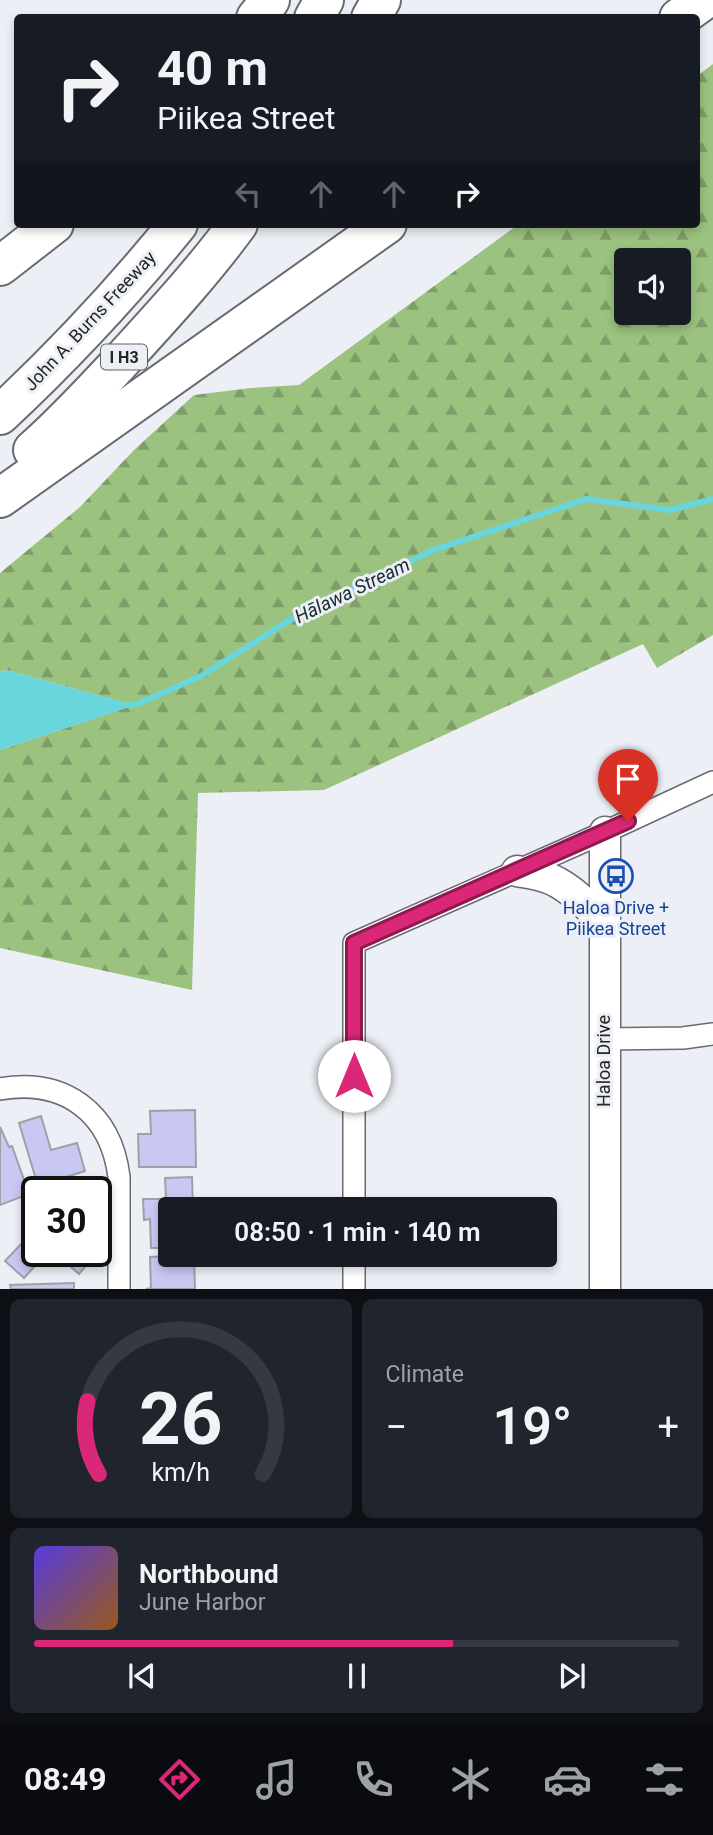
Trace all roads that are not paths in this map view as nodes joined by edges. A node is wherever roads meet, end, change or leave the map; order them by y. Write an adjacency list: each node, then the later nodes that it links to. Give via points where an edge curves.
1 (270, 0): 3 (highway)
2 (704, 0): 4 (highway)
3 (259, 14)
4 (685, 14)
5 (49, 228): 9 (highway)
6 (175, 228): 10 (highway, John A. Burns Freeway / I H3, via 51,368)
7 (235, 228): 11 (highway, I H3, via 149,330 52,433)
8 (381, 228): 12 (highway)
9 (0, 266)
10 (0, 415)
11 (0, 480)
12 (0, 498)
13 (713, 782): 14 (street)
14 (605, 832): 15 (street); 16 (street, Haloa Drive)
15 (517, 871): 16 (street, via 547,877 563,886); 20 (street, via 354,943)
16 (604, 922): 18 (street, Haloa Drive)
17 (713, 1034): 18 (street)
18 (604, 1039): 24 (street, Haloa Drive)
19 (0, 1089): 22 (street, via 26,1086 59,1092 89,1110 106,1132 119,1177)
20 (354, 1197)
21 (354, 1267): 23 (street)
22 (119, 1289)
23 (354, 1289)
24 (604, 1289)

